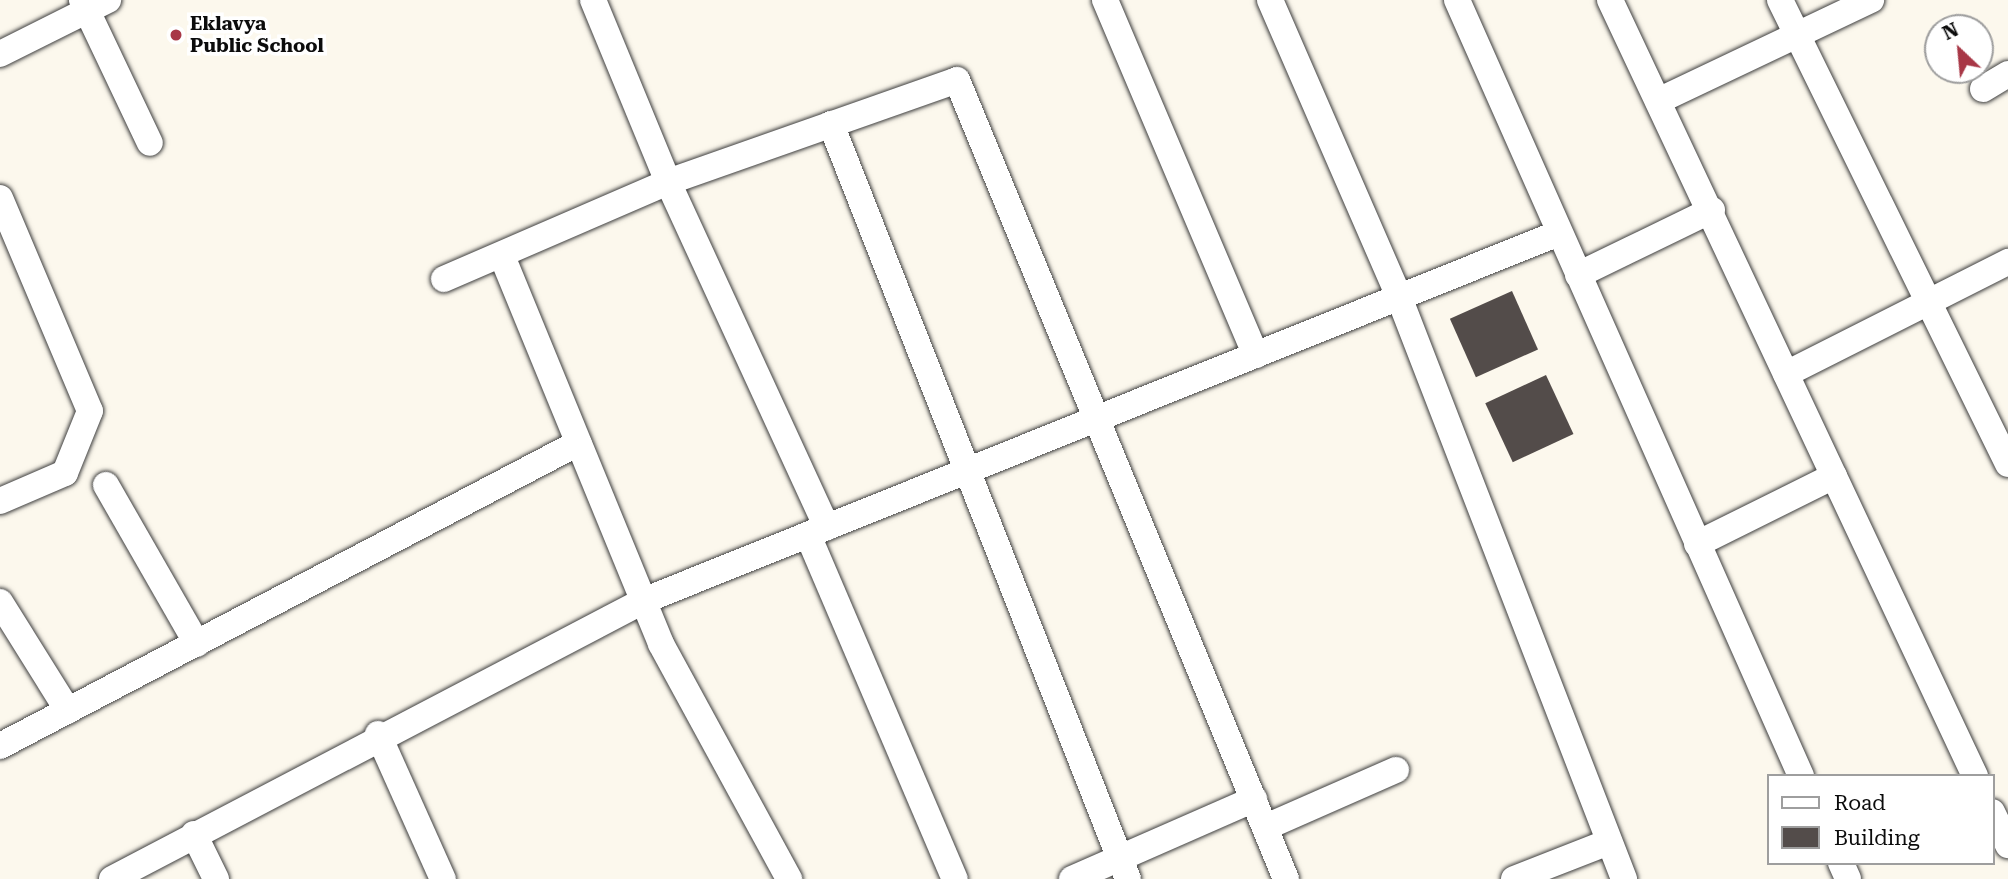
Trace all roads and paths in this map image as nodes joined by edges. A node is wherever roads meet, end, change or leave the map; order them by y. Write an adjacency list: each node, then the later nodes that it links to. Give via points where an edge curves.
1 (1105, 0): 26 (street)
2 (1270, 0): 24 (street)
3 (1457, 0): 19 (street)
4 (1610, 0): 13 (street)
5 (1780, 0): 9 (street)
6 (1871, 0): 9 (street)
7 (92, 3): 10 (street); 15 (street)
8 (597, 10): 16 (street)
9 (1798, 38): 13 (street); 25 (street)
10 (0, 54)
11 (2008, 74): 12 (street)
12 (1983, 89)
13 (1658, 101): 18 (street)
14 (831, 124): 16 (street); 28 (street, via 957,80); 31 (street)
15 (150, 143)
16 (668, 182): 20 (street); 35 (street)
17 (0, 198): 34 (street, via 84,390 89,425 72,465 56,478)
18 (1712, 210): 22 (street); 27 (street)
19 (1559, 233): 22 (street); 24 (street)
20 (502, 256): 23 (street); 29 (street)
21 (2008, 262): 25 (street)
22 (1578, 275): 36 (street)
23 (444, 279)
24 (1399, 298): 26 (street); 50 (street)
25 (1928, 305): 27 (street); 30 (street)
26 (1256, 355): 28 (street)
27 (1786, 374): 32 (street)
28 (1100, 418): 31 (street); 46 (street)
29 (578, 443): 37 (street); 39 (street)
30 (2008, 464)
31 (968, 470): 35 (street); 52 (street)
32 (1834, 476): 36 (street); 45 (street)
33 (106, 485): 39 (street)
34 (0, 501)
35 (817, 531): 37 (street); 57 (street)
36 (1697, 544): 44 (street)
37 (643, 601): 41 (street); 56 (street, via 708,738)
38 (0, 602): 40 (street)
39 (197, 644): 40 (street)
40 (68, 711): 42 (street)
41 (378, 734): 49 (street); 55 (street)
42 (0, 746)
43 (1396, 770): 48 (street)
44 (1800, 774)
45 (1974, 774)
46 (1254, 799): 48 (street); 52 (street)
47 (1994, 816): 51 (street)
48 (1266, 827): 59 (street)
49 (194, 834): 53 (street); 54 (street)
50 (1609, 842): 60 (street); 61 (street)
51 (2008, 845)
52 (1124, 869): 58 (street)
53 (112, 879)
54 (216, 879)
55 (443, 879)
56 (789, 879)
57 (955, 879)
58 (1072, 879)
59 (1286, 879)
60 (1514, 879)
61 (1624, 879)

